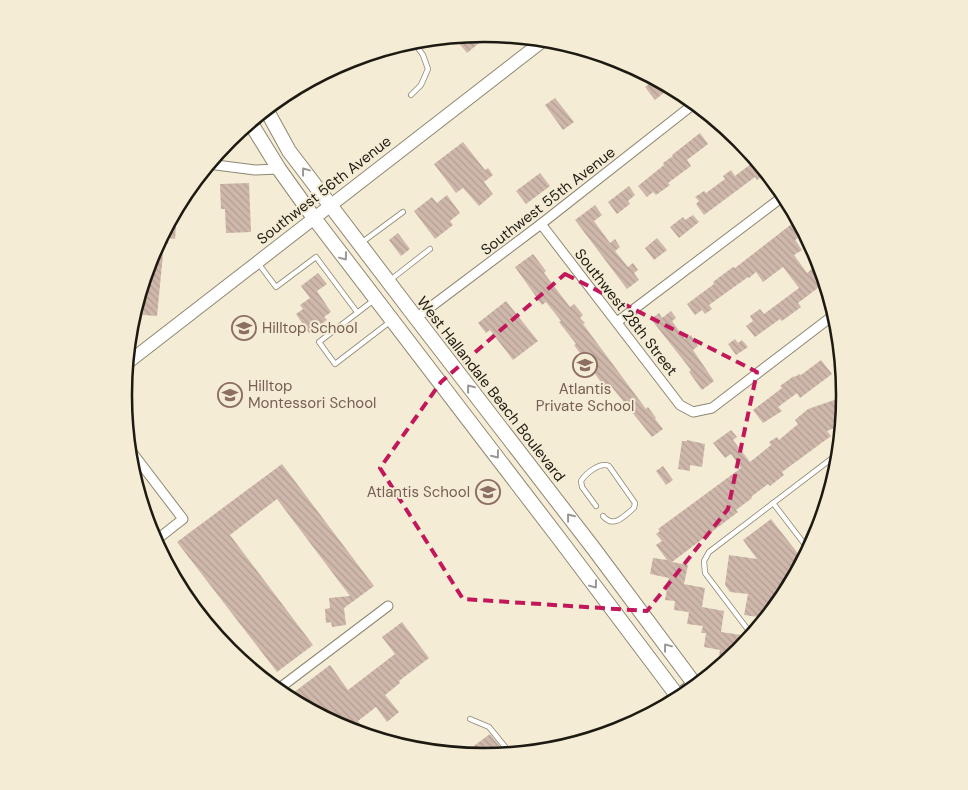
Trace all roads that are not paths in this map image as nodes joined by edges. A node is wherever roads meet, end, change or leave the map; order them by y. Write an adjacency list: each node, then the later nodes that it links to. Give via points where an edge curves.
1 (535, 47): 10 (street, Southwest 56th Avenue)
2 (418, 49): 3 (lane, via 428,69 421,85)
3 (411, 96)
4 (690, 109): 13 (street, Southwest 55th Avenue)
5 (269, 115): 10 (main road, West Hallandale Beach Boulevard, one-way to 5, via 289,151)
6 (254, 128): 8 (main road)
7 (217, 165): 8 (street)
8 (279, 169): 12 (main road)
9 (778, 200): 23 (street)
10 (331, 206): 12 (street, Southwest 56th Avenue); 14 (main road, West Hallandale Beach Boulevard)
11 (404, 212): 14 (lane)
12 (314, 218): 16 (street, Southwest 56th Avenue); 18 (main road, one-way to 18)
13 (541, 224): 20 (street, Southwest 55th Avenue); 23 (street, Southwest 28th Street)
14 (360, 244): 17 (main road, West Hallandale Beach Boulevard)
15 (430, 249): 17 (lane)
16 (257, 262): 19 (lane, via 276,286 316,257); 24 (street, Southwest 56th Avenue)
17 (388, 281): 20 (main road, West Hallandale Beach Boulevard)
18 (376, 299): 19 (lane); 22 (main road)
19 (357, 312): 22 (lane, via 319,342 335,364)
20 (416, 318): 34 (main road, West Hallandale Beach Boulevard, one-way to 20)
21 (828, 319): 23 (street, Southwest 28th Street, via 712,408 693,412 680,404)
22 (392, 320): 36 (main road, one-way to 36)
23 (617, 322)
24 (134, 358)
25 (137, 459): 30 (street, via 183,519)
26 (831, 460): 27 (lane)
27 (773, 502): 31 (lane); 33 (lane, via 709,552 704,561 705,573)
28 (596, 506): 29 (lane, via 582,488 581,481 604,464 609,466 635,503 634,508 618,521 613,522)
29 (603, 516)
30 (161, 536)
31 (804, 543)
32 (388, 606): 35 (street)
33 (747, 629)
34 (691, 680)
35 (284, 685)
36 (674, 692)
37 (470, 719): 38 (lane, via 489,727)
38 (505, 747)

